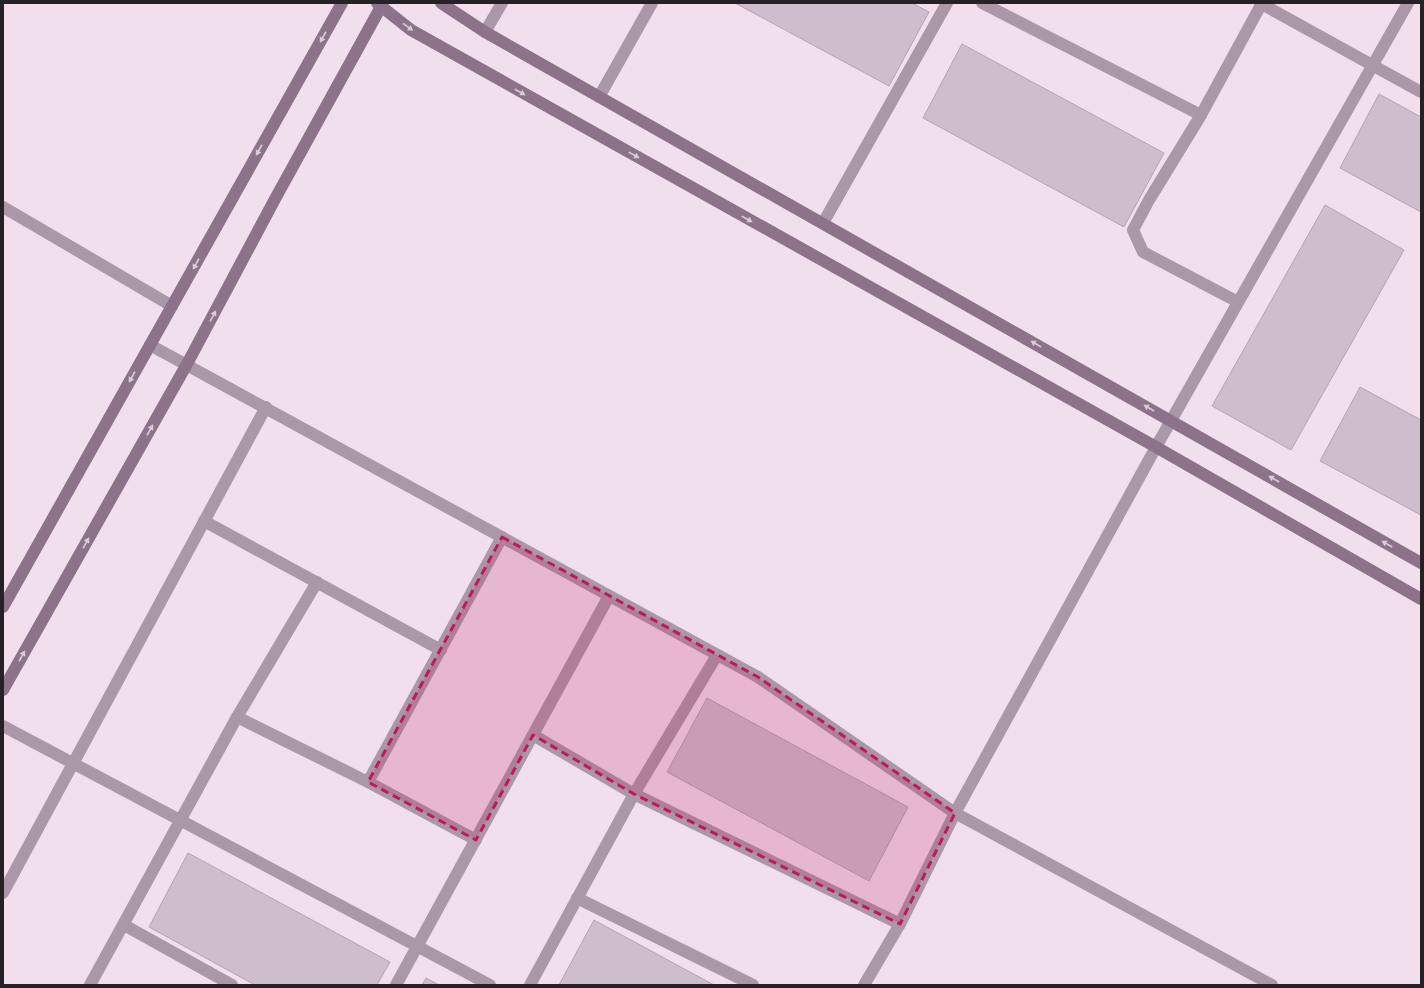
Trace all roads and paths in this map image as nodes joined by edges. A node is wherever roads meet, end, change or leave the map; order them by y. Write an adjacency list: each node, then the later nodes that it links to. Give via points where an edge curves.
1 (342, 3): 18 (street, one-way to 18)
2 (441, 3): 10 (street)
3 (502, 3): 10 (street)
4 (652, 3): 13 (street)
5 (947, 3): 16 (street)
6 (982, 3): 14 (street)
7 (1261, 3): 11 (street); 14 (street)
8 (1408, 3): 11 (street)
9 (380, 4): 20 (street, one-way to 9); 23 (street, one-way to 23, via 411,30)
10 (485, 32): 13 (street)
11 (1374, 64): 12 (street); 17 (street)
12 (1421, 92)
13 (599, 97): 16 (street)
14 (1201, 115): 17 (street, via 1133,230 1143,252)
15 (3, 207): 18 (street)
16 (822, 223): 22 (street, one-way to 16)
17 (1238, 302): 22 (street)
18 (172, 306): 19 (street)
19 (150, 345): 20 (street); 30 (street, one-way to 30)
20 (187, 364): 21 (street); 33 (street, one-way to 20)
21 (266, 407): 24 (street); 25 (street)
22 (1171, 420): 23 (street); 26 (street, one-way to 22)
23 (1156, 447): 29 (street); 40 (street)
24 (204, 521): 27 (street); 37 (street)
25 (502, 537): 28 (street); 31 (street)
26 (1421, 563)
27 (317, 582): 31 (street); 34 (street)
28 (609, 596): 32 (street); 36 (street)
29 (1421, 599)
30 (3, 607)
31 (441, 650): 38 (street)
32 (717, 655): 39 (street); 40 (street, via 758,677)
33 (3, 690)
34 (237, 717): 38 (street); 41 (street)
35 (3, 726): 37 (street)
36 (533, 735): 39 (street); 42 (street)
37 (73, 764): 41 (street); 43 (street)
38 (368, 782): 42 (street)
39 (634, 794): 44 (street); 45 (street)
40 (955, 813): 45 (street); 55 (street)
41 (180, 820): 46 (street); 47 (street)
42 (476, 840): 47 (street)
43 (3, 893)
44 (577, 898): 52 (street); 53 (street)
45 (900, 924): 54 (street)
46 (124, 925): 48 (street); 49 (street)
47 (417, 947): 50 (street); 51 (street)
48 (90, 985)
49 (232, 985)
50 (396, 985)
51 (490, 985)
52 (530, 985)
53 (754, 985)
54 (864, 985)
55 (1272, 985)

